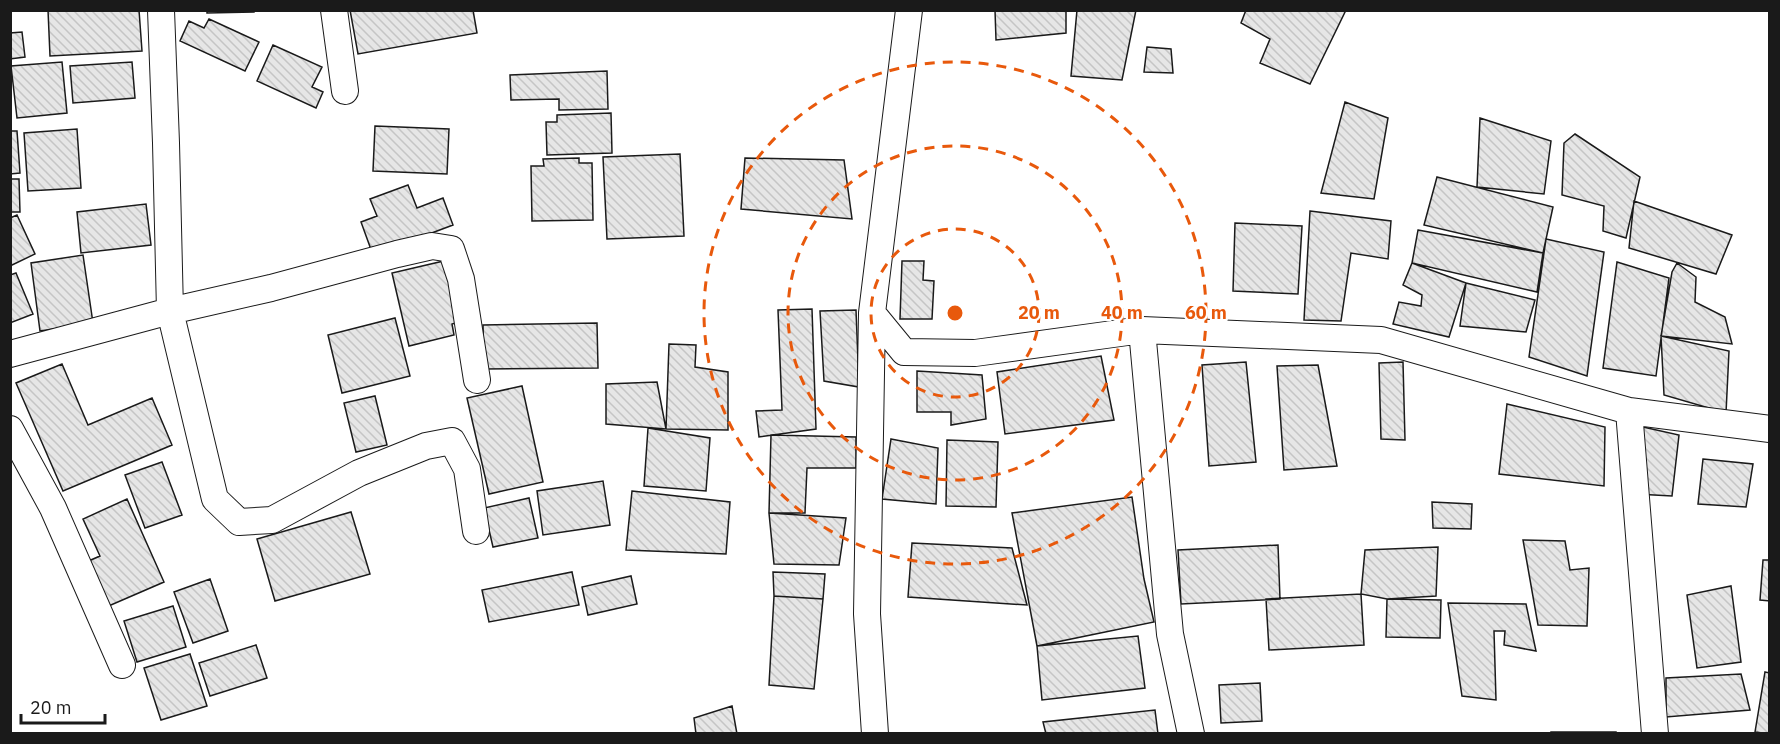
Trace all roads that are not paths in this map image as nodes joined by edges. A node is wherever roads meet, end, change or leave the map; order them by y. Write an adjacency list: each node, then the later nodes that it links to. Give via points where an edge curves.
1 (161, 10): 5 (street)
2 (334, 10): 4 (street)
3 (909, 10): 6 (street)
4 (345, 91)
5 (170, 311): 8 (street); 9 (street, via 432,246 451,249 461,279); 13 (street, via 215,499 239,522 272,520 359,473 426,446 452,441 467,469)
6 (872, 313): 7 (street, via 904,352 975,353); 15 (street, via 867,614)
7 (1143, 330): 10 (street, via 1381,340); 16 (street, via 1170,634)
8 (10, 354)
9 (477, 380)
10 (1629, 411): 12 (street); 17 (street)
11 (10, 429): 14 (street, via 53,508)
12 (1770, 429)
13 (476, 531)
14 (123, 665)
15 (876, 734)
16 (1191, 734)
17 (1655, 734)

